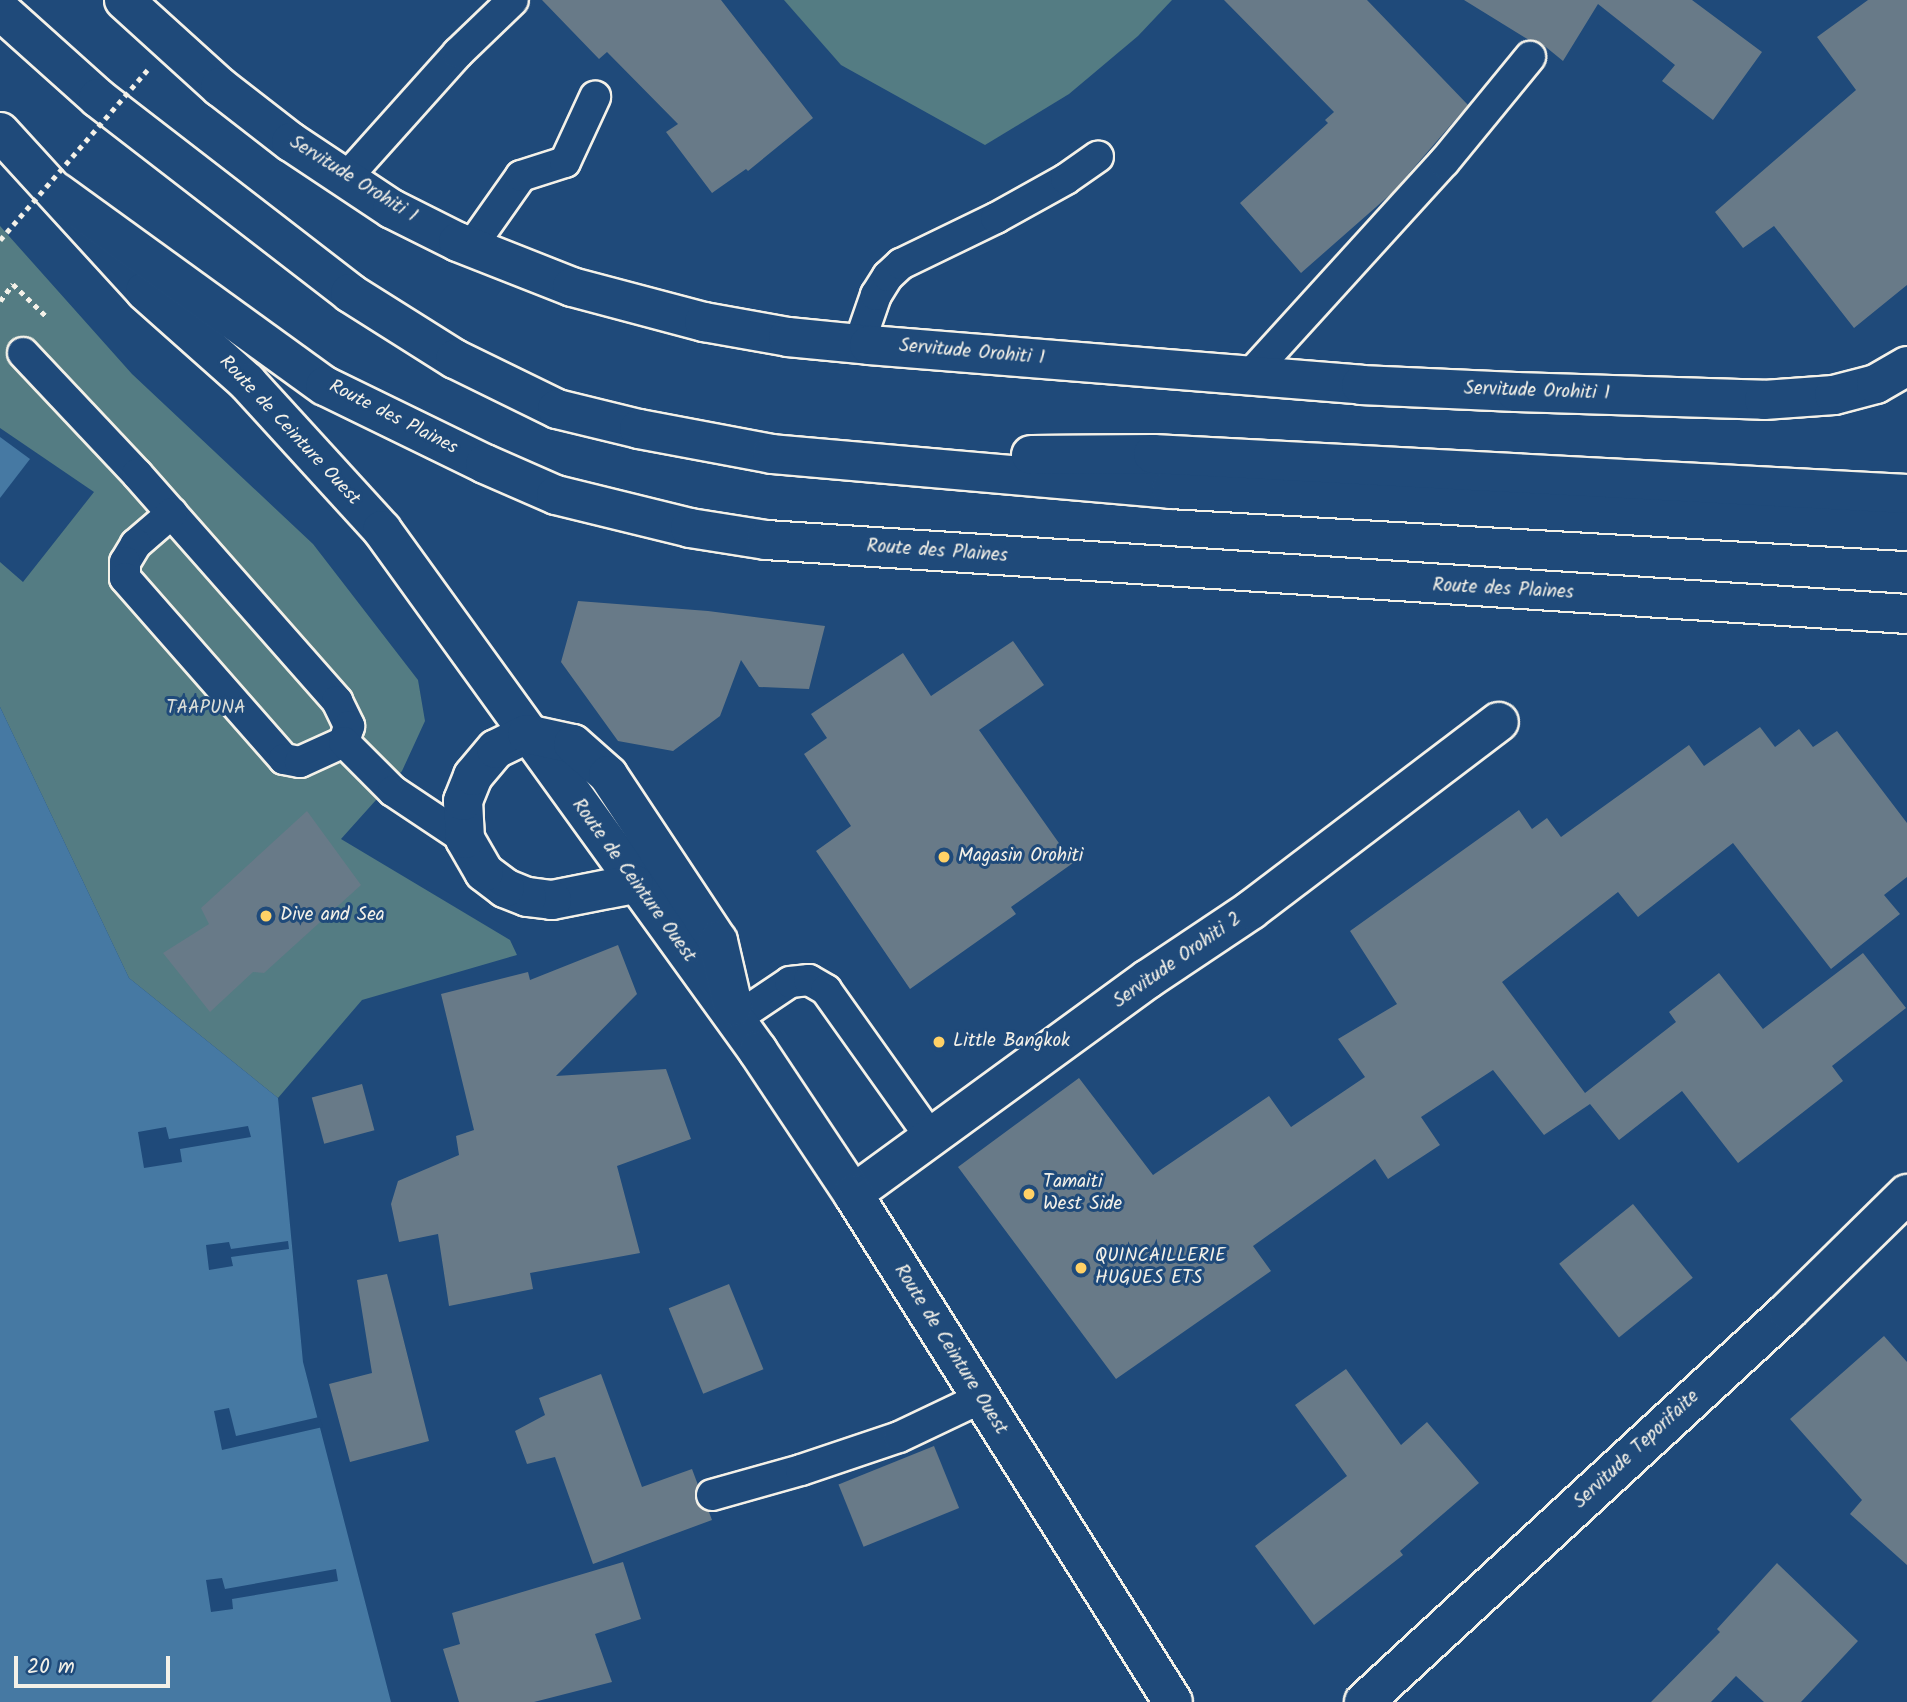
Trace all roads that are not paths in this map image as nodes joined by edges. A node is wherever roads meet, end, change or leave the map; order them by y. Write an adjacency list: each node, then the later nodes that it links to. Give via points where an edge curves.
1 (124, 0): 8 (main road, Servitude Orohiti 1, via 220,87)
2 (513, 0): 8 (lane, via 458,52)
3 (0, 10): 15 (main road, via 98,98 350,293 455,359 557,409)
4 (1530, 57): 14 (lane, via 1444,162)
5 (596, 97): 10 (lane, via 565,162 522,176)
6 (0, 132): 9 (main road, Route de Ceinture Ouest)
7 (1098, 156): 11 (lane, via 996,218 901,264 876,295)
8 (345, 179): 10 (main road, Servitude Orohiti 1, via 392,209)
9 (58, 193): 19 (main road, Route des Plaines, via 326,386 556,495 690,528 766,540); 21 (main road, Route de Ceinture Ouest, via 145,291 247,382 382,530)
10 (471, 247): 11 (main road, Servitude Orohiti 1, via 572,287 637,306 788,337)
11 (859, 344): 14 (main road, Servitude Orohiti 1)
12 (23, 354): 17 (lane)
13 (1907, 366): 14 (main road, Servitude Orohiti 1, via 1876,384 1833,395 1764,400 1361,385)
14 (1249, 376)
15 (746, 449): 16 (main road, via 1153,454); 18 (main road, via 1171,489)
16 (1907, 495)
17 (172, 513): 22 (lane, via 337,701 349,726); 22 (lane, via 136,544 125,562 125,578 284,759 300,762)
18 (1907, 530)
19 (1907, 614)
20 (1499, 722): 26 (main road, Servitude Orohiti 2, via 1251,910 1148,979)
21 (527, 734): 23 (main road, via 496,750 473,776 463,802); 24 (main road, Route de Ceinture Ouest); 25 (main road, via 573,744 608,775 718,941)
22 (344, 741): 23 (lane, via 393,791)
23 (465, 839): 24 (main road, via 484,872 527,897 552,900)
24 (634, 884): 25 (main road, Route de Ceinture Ouest)
25 (735, 1019): 26 (lane, via 790,982 809,980 826,990); 27 (main road, Route de Ceinture Ouest)
26 (931, 1138): 27 (main road, Servitude Orohiti 2)
27 (853, 1194): 29 (main road, Route de Ceinture Ouest)
28 (1907, 1194): 32 (main road, Servitude Teporifaite, via 1788,1311)
29 (981, 1398): 30 (lane, via 899,1437); 31 (main road, Route de Ceinture Ouest)
30 (712, 1494)
31 (1173, 1702)
32 (1364, 1702)

